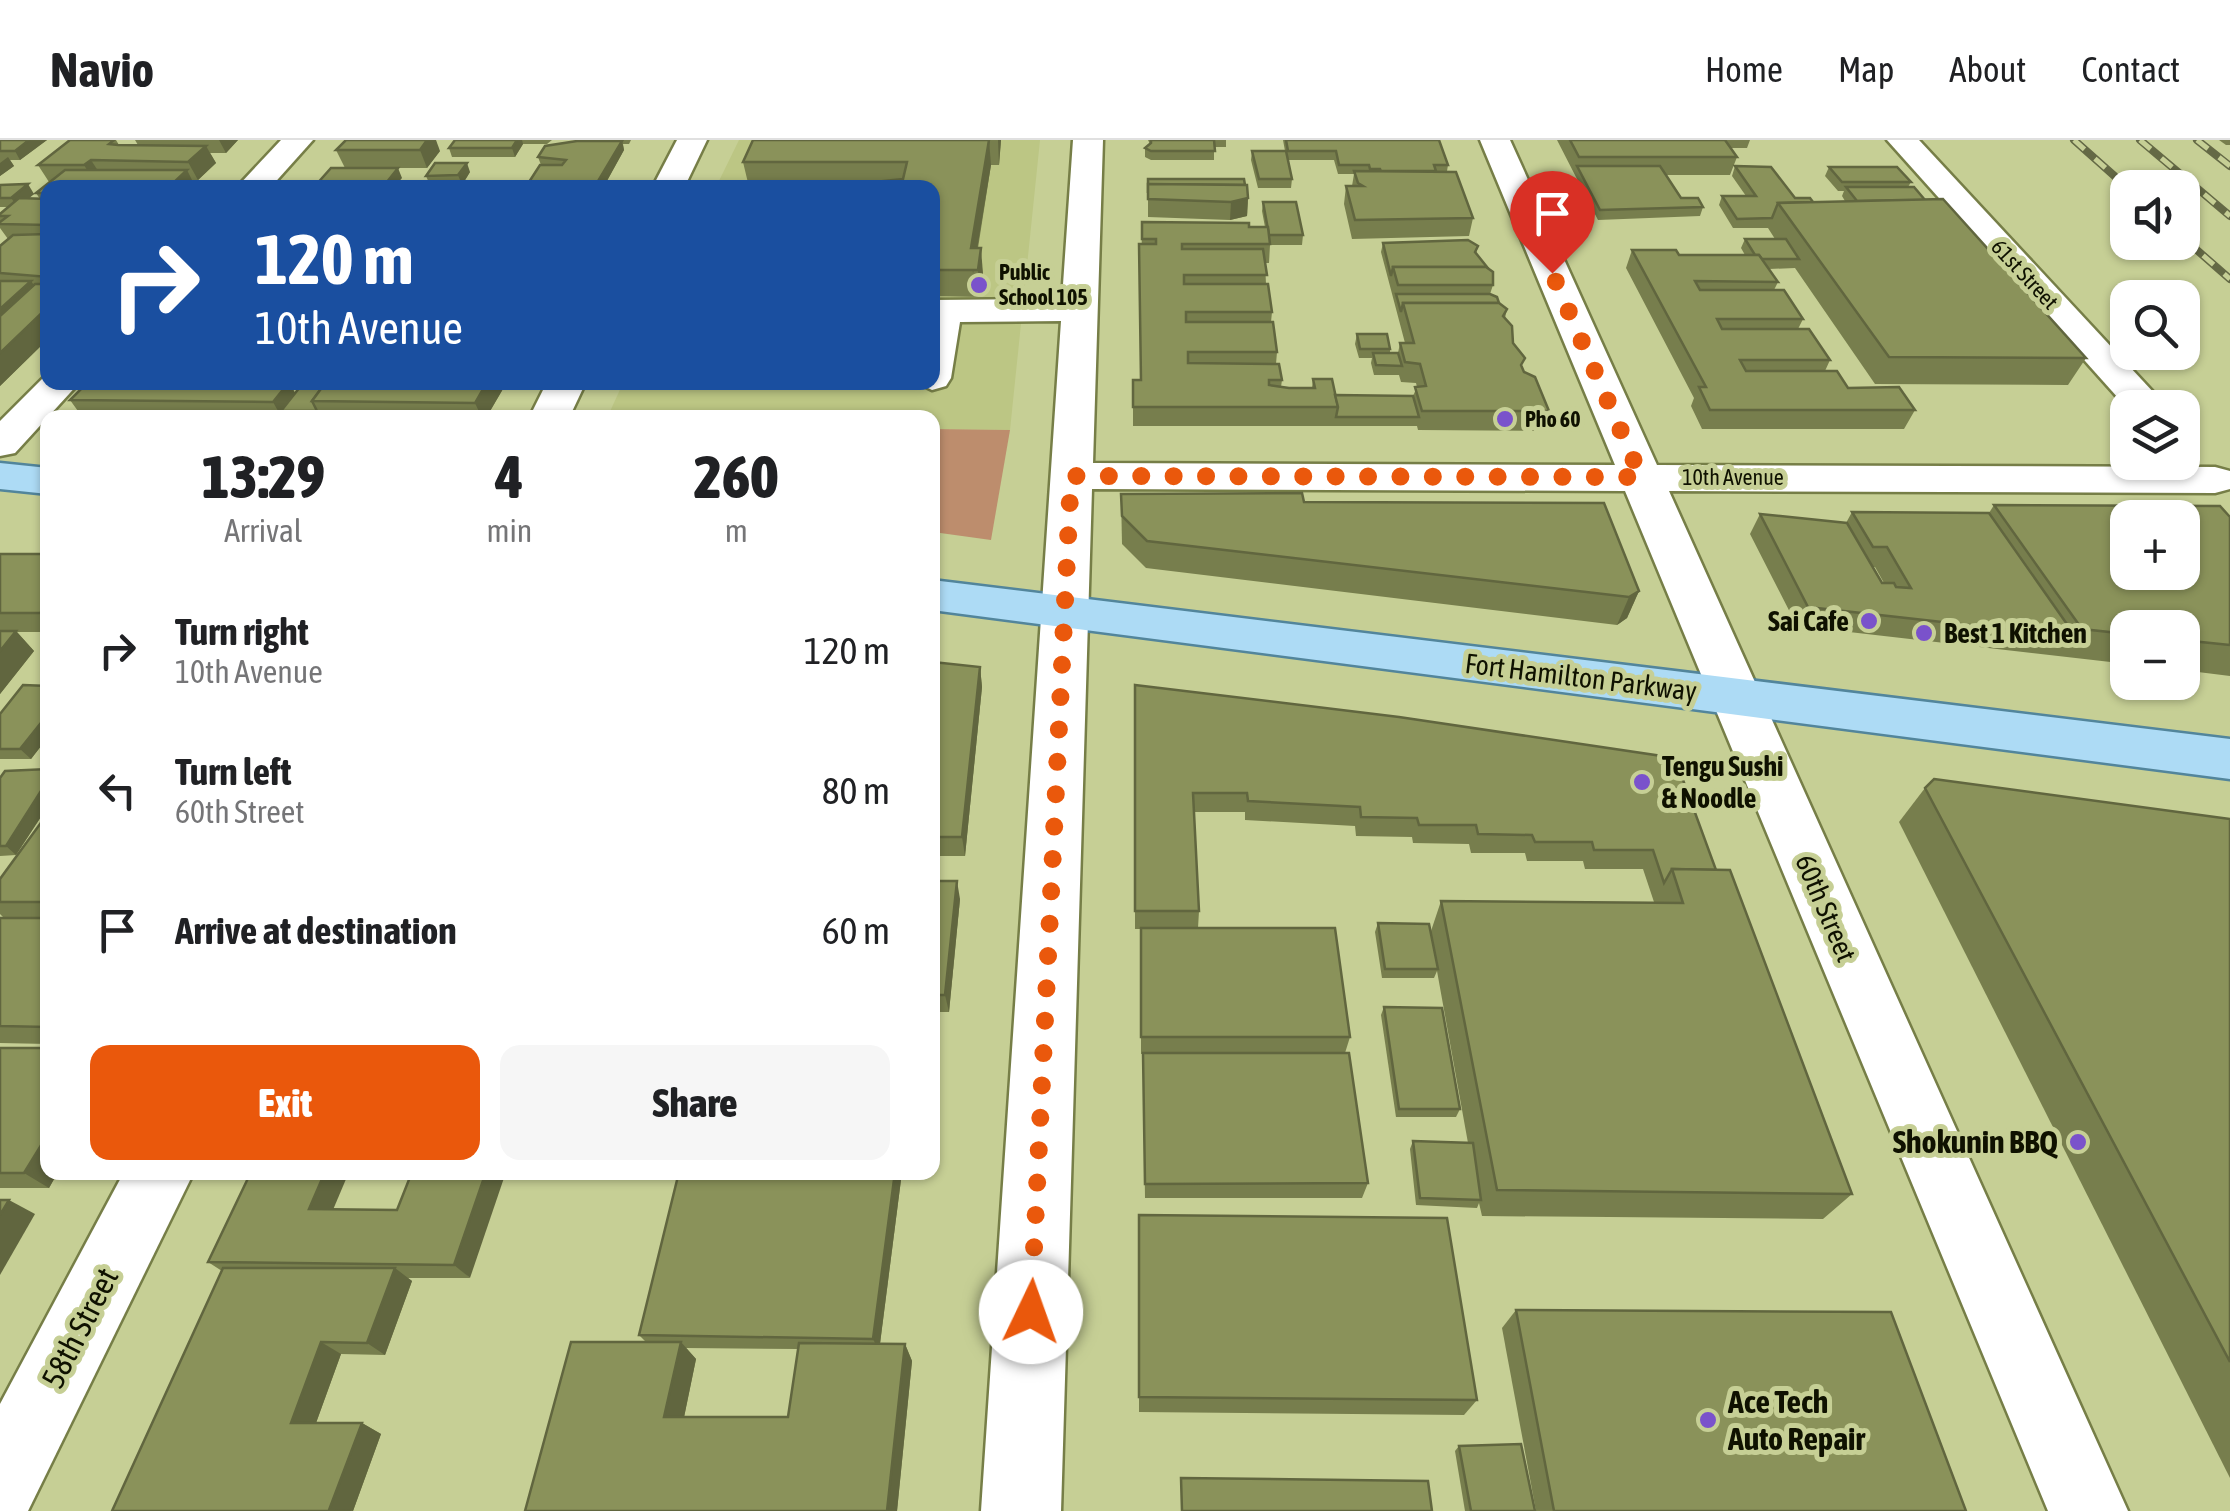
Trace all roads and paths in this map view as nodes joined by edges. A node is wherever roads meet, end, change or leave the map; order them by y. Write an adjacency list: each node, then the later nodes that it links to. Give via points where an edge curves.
1 (298, 140): 6 (street)
2 (692, 140): 7 (street)
3 (1088, 140): 8 (street)
4 (1495, 140): 16 (street, 60th Street)
5 (1902, 140): 11 (street, 61st Street)
6 (260, 180)
7 (672, 180)
8 (1080, 310): 9 (street); 15 (street)
9 (940, 311)
10 (53, 390): 12 (street)
11 (2131, 390)
12 (0, 444)
13 (2200, 464): 18 (street)
14 (0, 476): 17 (main road)
15 (1071, 476): 16 (street, 10th Avenue); 20 (street)
16 (1641, 477): 18 (street, 10th Avenue); 21 (street, 60th Street)
17 (40, 481)
18 (2222, 488)
19 (940, 596): 20 (main road, Fort Hamilton Parkway)
20 (1064, 612): 21 (main road, Fort Hamilton Parkway); 25 (street)
21 (1734, 697): 22 (main road, Fort Hamilton Parkway); 26 (street, 60th Street)
22 (2230, 758)
23 (156, 1180): 24 (street, 58th Street)
24 (0, 1484)
25 (1021, 1511)
26 (2088, 1511)

